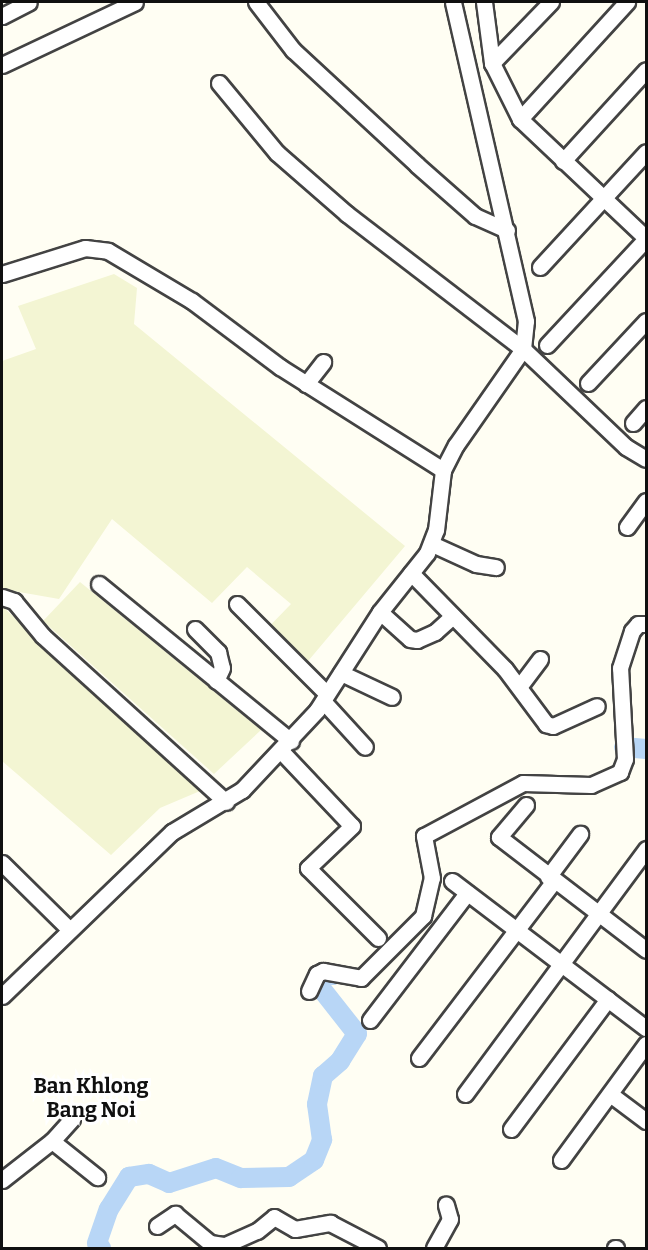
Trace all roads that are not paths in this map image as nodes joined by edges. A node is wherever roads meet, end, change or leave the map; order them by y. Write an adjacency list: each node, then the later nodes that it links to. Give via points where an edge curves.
1 (29, 2): 8 (street)
2 (135, 2): 10 (street)
3 (256, 2): 17 (street, via 293,50 417,165 475,216)
4 (453, 2): 17 (street)
5 (484, 2): 9 (street)
6 (551, 2): 9 (street)
7 (627, 2): 13 (street)
8 (2, 16)
9 (492, 63): 13 (street)
10 (2, 65)
11 (646, 70): 15 (street)
12 (219, 83): 23 (street, via 252,126 295,169 356,221)
13 (520, 119): 15 (street)
14 (646, 152): 16 (street)
15 (563, 161): 16 (street)
16 (603, 199): 18 (street); 19 (street)
17 (507, 230): 23 (street, via 526,321)
18 (646, 239): 22 (street)
19 (540, 267)
20 (2, 274): 26 (street, via 85,248 108,251 192,301)
21 (646, 321): 25 (street)
22 (547, 345)
23 (523, 349): 29 (street, via 626,447); 30 (street)
24 (323, 362): 26 (street)
25 (588, 383)
26 (306, 384): 30 (street)
27 (646, 408): 28 (street)
28 (633, 423)
29 (646, 459)
30 (443, 470): 33 (street)
31 (646, 501): 32 (street)
32 (627, 527)
33 (432, 544): 34 (street, via 476,564); 35 (street)
34 (496, 567)
35 (411, 573): 39 (street); 40 (street)
36 (99, 584): 45 (street)
37 (2, 597): 52 (street, via 14,601 43,636)
38 (237, 604): 48 (street)
39 (380, 612): 40 (street, via 410,639 417,640 435,632); 44 (street)
40 (453, 616): 46 (street)
41 (646, 624): 66 (street, via 638,624 632,630 620,668 625,759 620,771 591,785 524,783 424,836 432,878 423,916 360,979 323,971 317,974)
42 (195, 628): 45 (street, via 218,652 222,668)
43 (540, 659): 46 (street)
44 (341, 673): 47 (street); 48 (street)
45 (216, 681): 50 (street)
46 (519, 687): 49 (street, via 549,726)
47 (392, 697)
48 (325, 698): 50 (street); 51 (street)
49 (597, 706)
50 (286, 746): 52 (street); 63 (street, via 352,826 308,868)
51 (365, 747)
52 (226, 802): 61 (street, via 172,832)
53 (526, 805): 57 (street, via 499,837)
54 (580, 834): 57 (street)
55 (646, 849): 60 (street)
56 (2, 863): 61 (street)
57 (551, 879): 60 (street); 62 (street)
58 (452, 881): 59 (street)
59 (467, 893): 62 (street); 69 (street)
60 (598, 914): 64 (street); 65 (street)
61 (69, 928): 67 (street)
62 (517, 930): 65 (street); 72 (street)
63 (378, 938)
64 (644, 943)
65 (562, 963): 68 (street); 73 (street)
66 (309, 991)
67 (2, 996)
68 (608, 999): 70 (street); 77 (street)
69 (370, 1020)
70 (646, 1028)
71 (646, 1044): 74 (street)
72 (419, 1058)
73 (465, 1094)
74 (609, 1094): 76 (street); 79 (street)
75 (72, 1119): 78 (street)
76 (646, 1121)
77 (511, 1129)
78 (52, 1141): 80 (street); 81 (street)
79 (561, 1160)
80 (97, 1177)
81 (2, 1180)
82 (446, 1205): 85 (street, via 450,1220)
83 (157, 1226): 84 (street, via 175,1214 210,1243 225,1245 257,1231 274,1217 295,1229 330,1223 341,1226)
84 (378, 1248)
85 (434, 1248)

